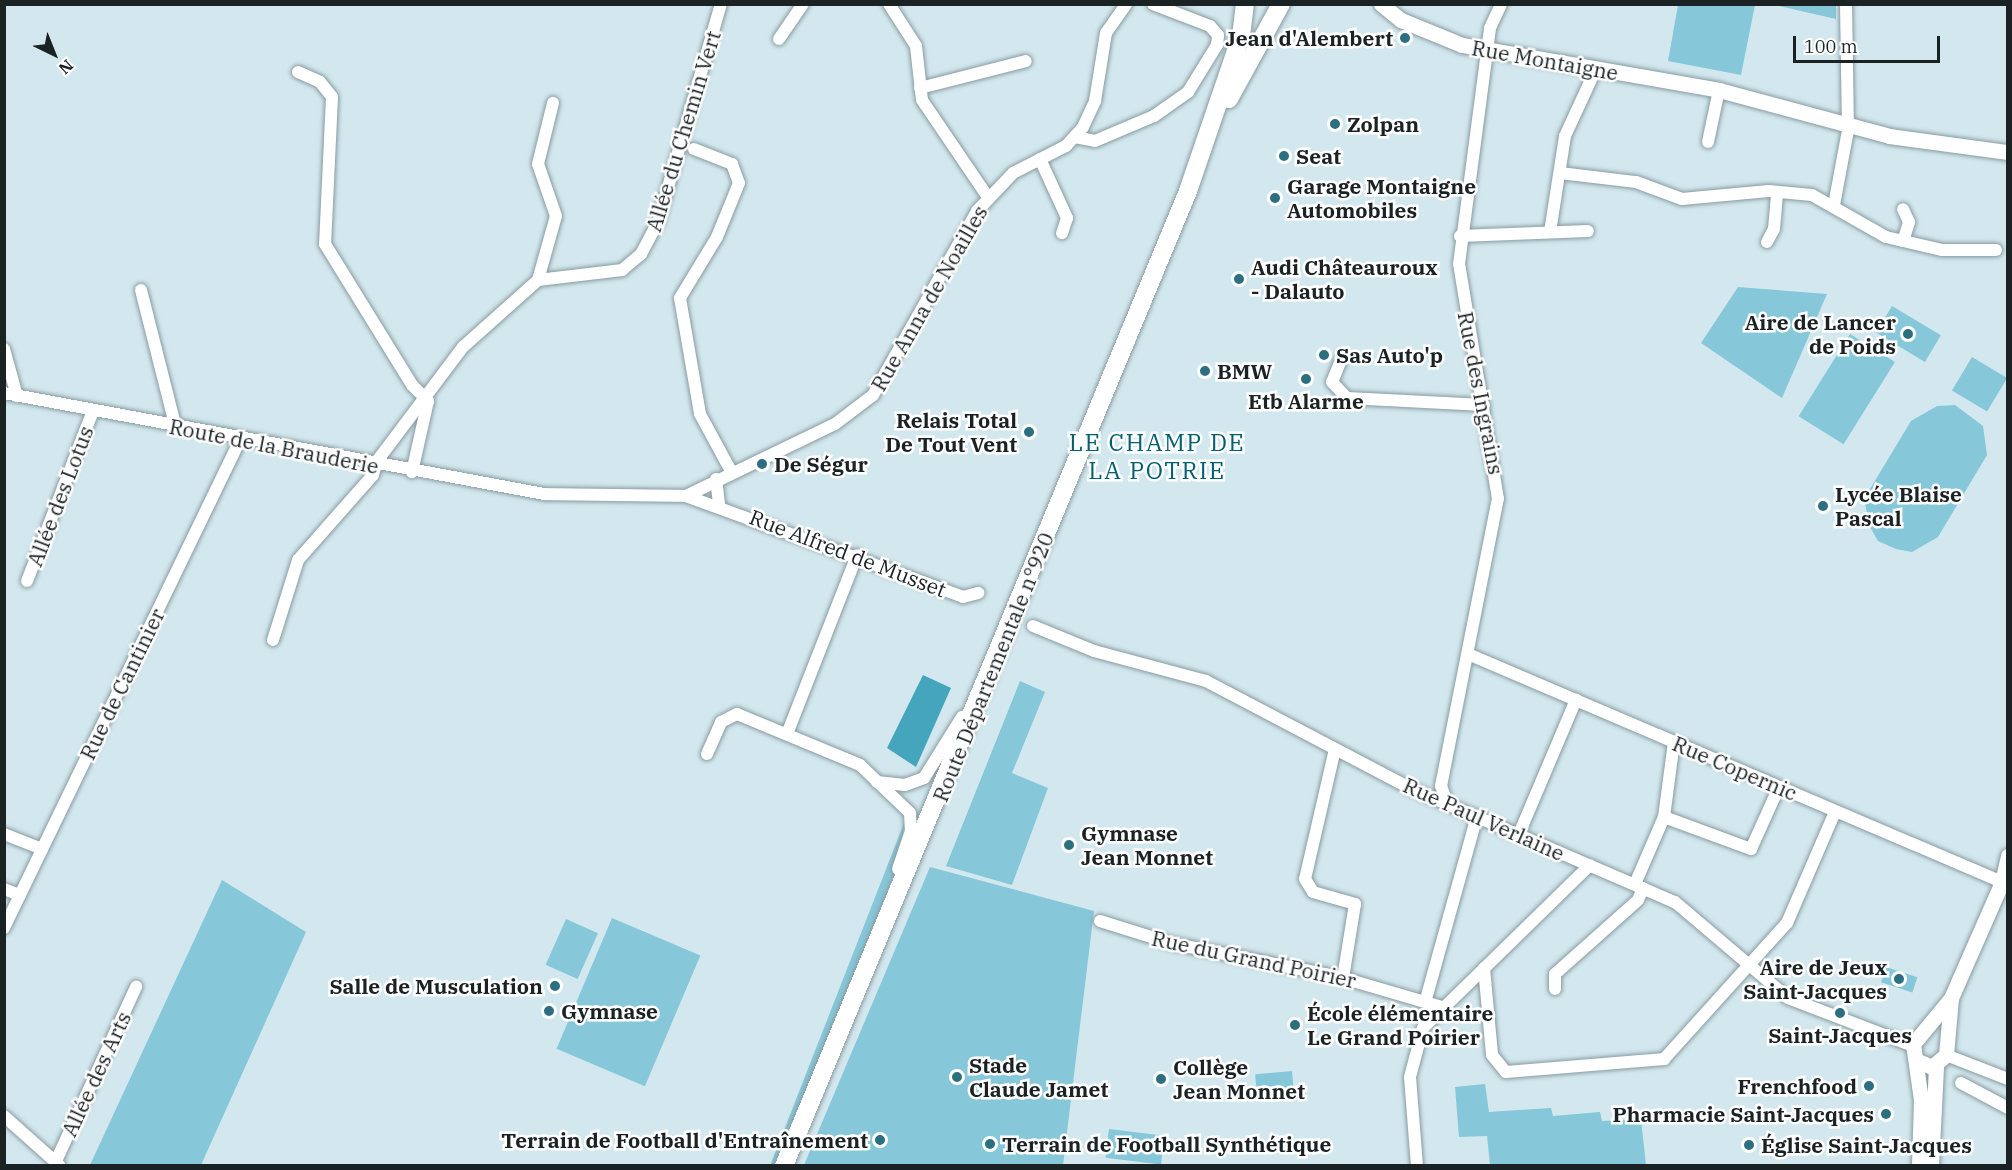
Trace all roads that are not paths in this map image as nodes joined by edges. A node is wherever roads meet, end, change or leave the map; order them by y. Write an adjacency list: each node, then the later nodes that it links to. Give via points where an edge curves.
1 (721, 4): 38 (street, Allée du Chemin Vert, via 657,222 641,254 615,272)
2 (803, 4): 11 (street)
3 (889, 4): 16 (street, via 916,46)
4 (1153, 4): 20 (street, via 1210,26 1218,35 1217,45 1188,92 1154,116 1095,141)
5 (1245, 4): 26 (main road, via 1241,36)
6 (1281, 4): 26 (main road, via 1233,91)
7 (1381, 4): 12 (street, Rue Montaigne, via 1442,39)
8 (1501, 4): 12 (street, Rue des Ingrains, via 1490,28)
9 (1846, 4): 19 (street)
10 (1124, 5): 20 (street, via 1106,33 1095,101)
11 (779, 39)
12 (1488, 50): 14 (street, Rue Montaigne); 34 (street, Rue des Ingrains)
13 (1026, 61): 16 (street)
14 (1596, 69): 17 (street, Rue Montaigne); 25 (street, via 1568,126)
15 (298, 72): 43 (street, via 320,82 332,97 325,244)
16 (920, 88): 28 (street, via 927,110)
17 (1719, 90): 19 (street, Rue Montaigne); 21 (street)
18 (553, 103): 38 (street, via 538,164 556,216)
19 (1848, 124): 23 (street, Rue Montaigne, via 1889,136); 29 (street)
20 (1075, 137): 24 (street, Rue Anna de Noailles)
21 (1708, 142)
22 (694, 149): 51 (street, via 732,164 739,183 717,237 680,298 700,414)
23 (2007, 152)
24 (1040, 159): 28 (street, Rue Anna de Noailles, via 1013,173); 33 (street, via 1067,218)
25 (1560, 172): 27 (street, via 1636,182 1682,199); 32 (street)
26 (1188, 191): 62 (main road, Route Départementale n°920)
27 (1777, 192): 29 (street, via 1812,195); 36 (street, via 1774,229)
28 (988, 197): 51 (street, Rue Anna de Noailles, via 873,395 835,424)
29 (1833, 205): 35 (street, via 1870,230)
30 (1903, 209): 35 (street, via 1909,222)
31 (1588, 231): 32 (street)
32 (1550, 232): 34 (street)
33 (1062, 233)
34 (1460, 236): 44 (street, Rue des Ingrains, via 1462,296)
35 (1902, 241): 37 (street, via 1942,250)
36 (1767, 242)
37 (1996, 250)
38 (538, 280): 43 (street, via 463,347)
39 (141, 290): 46 (street)
40 (4, 349): 42 (street)
41 (1341, 360): 44 (street, via 1332,382 1347,398)
42 (11, 394): 45 (street, Route de la Brauderie)
43 (424, 398): 47 (street); 49 (street, via 429,405)
44 (1484, 405): 63 (street, Rue des Ingrains, via 1498,499)
45 (93, 411): 46 (street, Route de la Brauderie); 58 (street, Allée des Lotus)
46 (176, 428): 48 (street, Route de la Brauderie)
47 (396, 436): 49 (street, via 404,433); 50 (street)
48 (240, 440): 50 (street, Route de la Brauderie); 77 (street, Rue de Cantinier)
49 (416, 444): 52 (street)
50 (376, 466): 52 (street, Route de la Brauderie); 61 (street, via 298,560)
51 (731, 471): 53 (street, Rue Anna de Noailles)
52 (412, 472): 54 (street, Route de la Brauderie)
53 (716, 479): 55 (street, Rue Anna de Noailles); 56 (street)
54 (544, 494): 55 (street, Rue Alfred de Musset)
55 (686, 496): 56 (street, Rue Alfred de Musset)
56 (719, 504): 57 (street, Rue Alfred de Musset)
57 (857, 555): 59 (street, Rue Alfred de Musset, via 963,597); 65 (street)
58 (27, 580)
59 (978, 593)
60 (1034, 626): 67 (street, Rue Paul Verlaine, via 1094,651 1206,681)
61 (273, 640)
62 (1003, 643): 69 (street, via 933,770 905,785); 88 (main road, Route Départementale n°920)
63 (1468, 654): 64 (street, Rue Copernic); 71 (street, Rue des Ingrains, via 1441,786)
64 (1576, 700): 66 (street, Rue Copernic); 76 (street)
65 (787, 734): 68 (street, via 731,715 721,722); 69 (street, via 860,765)
66 (1674, 742): 70 (street, Rue Copernic); 74 (street)
67 (1335, 748): 71 (street, Rue Paul Verlaine); 89 (street, via 1305,879 1313,892 1355,904)
68 (707, 754)
69 (877, 782): 88 (street, via 907,807 912,824)
70 (1779, 787): 72 (street, Rue Copernic); 74 (street, via 1750,849)
71 (1447, 803): 73 (street, Rue Paul Verlaine)
72 (1835, 812): 80 (street, Rue Copernic); 86 (street, via 1787,923)
73 (1477, 816): 76 (street, Rue Paul Verlaine); 93 (street)
74 (1664, 817): 81 (street)
75 (4, 834): 77 (street)
76 (1519, 834): 79 (street, Rue Paul Verlaine)
77 (42, 849): 83 (street, Rue de Cantinier)
78 (2007, 856): 80 (street)
79 (1590, 865): 81 (street, Rue Paul Verlaine); 87 (street)
80 (2002, 882): 92 (street)
81 (1639, 886): 86 (street, Rue Paul Verlaine, via 1684,908); 91 (street, via 1638,900 1555,974)
82 (4, 889): 83 (street)
83 (20, 895): 85 (street, Rue de Cantinier)
84 (1100, 921): 89 (street, Rue du Grand Poirier, via 1170,943)
85 (4, 928)
86 (1749, 966): 87 (street, via 1664,1059 1513,1075 1492,1055); 96 (street, Rue Paul Verlaine, via 1809,1011)
87 (1484, 968): 94 (street)
88 (864, 973): 103 (main road, Route Départementale n°920)
89 (1343, 978): 93 (street, Rue du Grand Poirier)
90 (136, 987): 102 (street, Allée des Arts)
91 (1555, 989)
92 (1951, 998): 95 (street); 97 (street)
93 (1426, 999): 94 (street, Rue du Grand Poirier)
94 (1442, 1006): 104 (street, via 1424,1028 1410,1077)
95 (1924, 1033): 96 (street); 97 (street)
96 (1914, 1053): 97 (street); 105 (street)
97 (1942, 1054): 98 (street); 106 (street)
98 (2007, 1079)
99 (1961, 1083): 100 (street)
100 (2007, 1107)
101 (4, 1116): 102 (street)
102 (58, 1163)
103 (784, 1166)
104 (1417, 1166)
105 (1919, 1166)
106 (1931, 1166)

